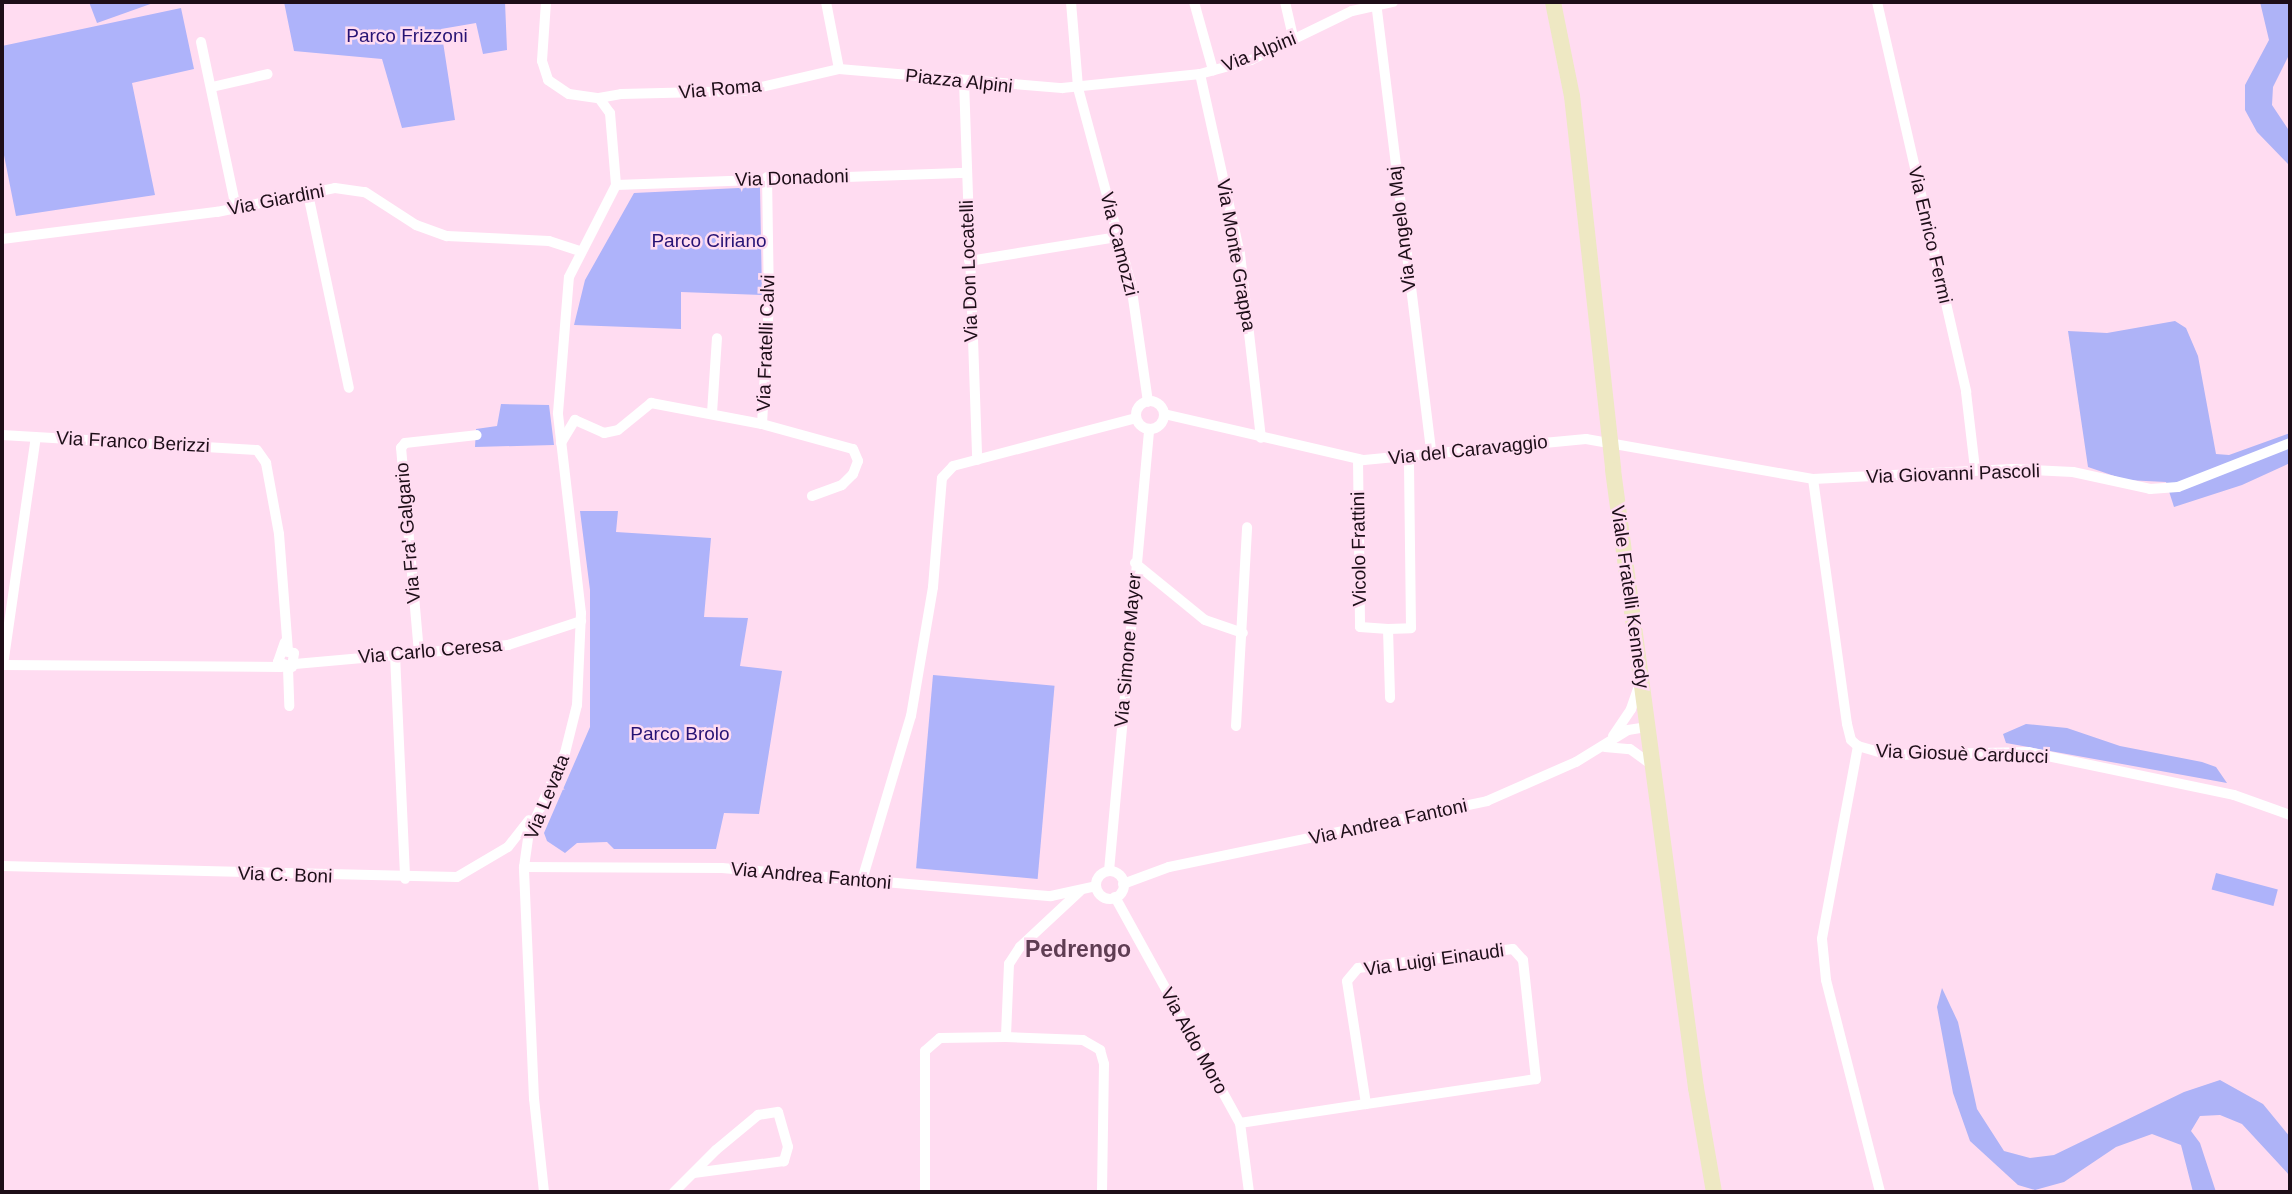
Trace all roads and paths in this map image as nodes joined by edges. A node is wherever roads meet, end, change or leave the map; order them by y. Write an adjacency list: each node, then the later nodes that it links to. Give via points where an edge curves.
1 (546, 2): 19 (street, Via Roma, via 541,53 548,80 569,94)
2 (826, 2): 12 (street)
3 (1071, 2): 18 (street, Via Camozzi)
4 (1194, 2): 13 (street)
5 (1285, 2): 10 (street)
6 (1393, 2): 9 (street, Via Alpini)
7 (1553, 2): 43 (street, Viale Fratelli Kennedy, via 1572,96)
8 (1877, 2): 50 (street, Via Enrico Fermi, via 1966,392)
9 (1377, 4): 10 (street, Via Alpini, via 1352,11); 46 (street, Via Angelo Maj)
10 (1294, 40): 13 (street, Via Alpini)
11 (201, 43): 17 (street)
12 (839, 69): 16 (street, Piazza Alpini); 19 (street, Via Roma, via 744,91)
13 (1213, 71): 15 (street, Via Alpini)
14 (268, 74): 17 (street)
15 (1200, 74): 18 (street, Via Alpini); 42 (street, Via Monte Grappa, via 1240,254)
16 (964, 81): 18 (street, Piazza Alpini); 20 (street, Via Don Locatelli)
17 (212, 88): 24 (street)
18 (1078, 88): 25 (street, Via Camozzi)
19 (598, 98): 22 (street, via 610,113)
20 (967, 173): 21 (street, Via Donadoni); 28 (street, Via Don Locatelli)
21 (767, 177): 22 (street, Via Donadoni); 37 (street, Via Fratelli Calvi, via 769,303)
22 (616, 185): 27 (street, Via Levata)
23 (309, 194): 24 (street, Via Giardini); 27 (street, Via Giardini, via 335,188 365,192 416,225 447,236 549,241); 30 (street)
24 (236, 208): 26 (street, Via Giardini)
25 (1118, 237): 28 (street); 31 (street, Via Camozzi)
26 (2, 239)
27 (580, 251): 32 (street, Via Levata, via 569,277)
28 (969, 261): 49 (street, Via Don Locatelli)
29 (717, 338): 33 (street)
30 (349, 388)
31 (1148, 402): 34 (street, via 1159,405); 35 (street, via 1139,407)
32 (558, 403): 36 (street); 44 (street, Via Levata)
33 (712, 413): 36 (street, via 651,403 629,424 611,431 589,429); 37 (street)
34 (1164, 414): 38 (street, via 1160,425); 42 (street, Via del Caravaggio)
35 (1136, 418): 38 (street); 49 (street)
36 (576, 420): 44 (street)
37 (762, 424): 52 (street, via 853,449 858,461 853,474 842,485)
38 (1149, 429): 54 (street, Via Simone Mayer)
39 (2, 435): 41 (street, Via Franco Berizzi)
40 (477, 435): 58 (street, Via Fra' Galgario, via 413,441 401,448)
41 (36, 438): 60 (street, Via Franco Berizzi, via 250,447 261,454 279,534); 61 (street, Via Carlo Ceresa)
42 (1261, 438): 48 (street, Via del Caravaggio)
43 (1609, 441): 46 (street, Via del Caravaggio, via 1509,443); 51 (street, Via Giovanni Pascoli); 62 (street, Viale Fratelli Kennedy)
44 (561, 443): 55 (street, Via Levata)
45 (2290, 443): 50 (street, Via Giovanni Pascoli, via 2178,487 2150,489 2073,472)
46 (1431, 453): 47 (street, Via del Caravaggio)
47 (1409, 458): 48 (street, Via del Caravaggio); 56 (street, via 1411,628)
48 (1358, 459): 56 (street, Vicolo Frattini, via 1360,627)
49 (977, 460): 76 (street, via 953,466 940,485 933,587 911,716)
50 (1975, 469): 51 (street, Via Giovanni Pascoli)
51 (1813, 479): 67 (street, Via Giosuè Carducci, via 1847,724 1851,740)
52 (812, 496)
53 (1247, 527): 57 (street)
54 (1135, 563): 57 (street, via 1205,620); 74 (street, Via Simone Mayer)
55 (581, 621): 58 (street, Via Carlo Ceresa, via 508,645); 70 (street, Via Levata, via 574,728)
56 (1388, 629): 63 (street, Vicolo Frattini)
57 (1243, 633): 65 (street)
58 (419, 653): 59 (street, Via Carlo Ceresa)
59 (395, 655): 60 (street, Via Carlo Ceresa); 75 (street)
60 (287, 658): 61 (street, Via Carlo Ceresa, via 263,664); 64 (street)
61 (2, 665)
62 (1642, 676): 66 (street, Viale Fratelli Kennedy); 68 (street, via 1631,709)
63 (1390, 698)
64 (289, 706)
65 (1236, 726)
66 (1648, 727): 68 (street, Via Andrea Fantoni, via 1628,730); 69 (street, Viale Fratelli Kennedy)
67 (1858, 746): 71 (street, Via Giosuè Carducci, via 1890,755 2028,752 2234,795); 91 (street, via 1822,939 1826,980)
68 (1605, 747): 69 (street, via 1630,749); 77 (street, Via Andrea Fantoni, via 1487,801 1169,867)
69 (1654, 766): 90 (street, Viale Fratelli Kennedy)
70 (539, 806): 73 (street, Via Levata); 75 (street, Via C. Boni, via 518,836 471,873)
71 (2290, 815)
72 (2, 866): 75 (street, Via C. Boni)
73 (524, 867): 76 (street, Via Andrea Fantoni, via 722,868); 85 (street, Via Levata, via 534,1099)
74 (1109, 871): 77 (street, via 1119,874); 78 (street, via 1101,874)
75 (405, 879)
76 (862, 880): 79 (street, Via Andrea Fantoni, via 1051,896)
77 (1124, 884): 80 (street)
78 (1096, 886): 79 (street, Via Andrea Fantoni); 80 (street, via 1105,898)
79 (1080, 891): 81 (street, via 1020,947 1009,964)
80 (1115, 897): 83 (street, Via Aldo Moro)
81 (1006, 1037): 87 (street, via 940,1038 925,1051); 88 (street, via 1083,1040 1100,1050 1104,1064)
82 (1366, 1104): 82 (street, Via Luigi Einaudi, via 1347,981 1358,968 1513,949 1523,960 1536,1079); 83 (street, Via Luigi Einaudi)
83 (1240, 1123): 89 (street, Via Aldo Moro)
84 (694, 1173): 84 (street, via 758,1115 778,1112 788,1147 784,1161); 86 (street)
85 (544, 1192)
86 (674, 1192)
87 (926, 1192)
88 (1102, 1192)
89 (1249, 1192)
90 (1714, 1192)
91 (1880, 1192)

